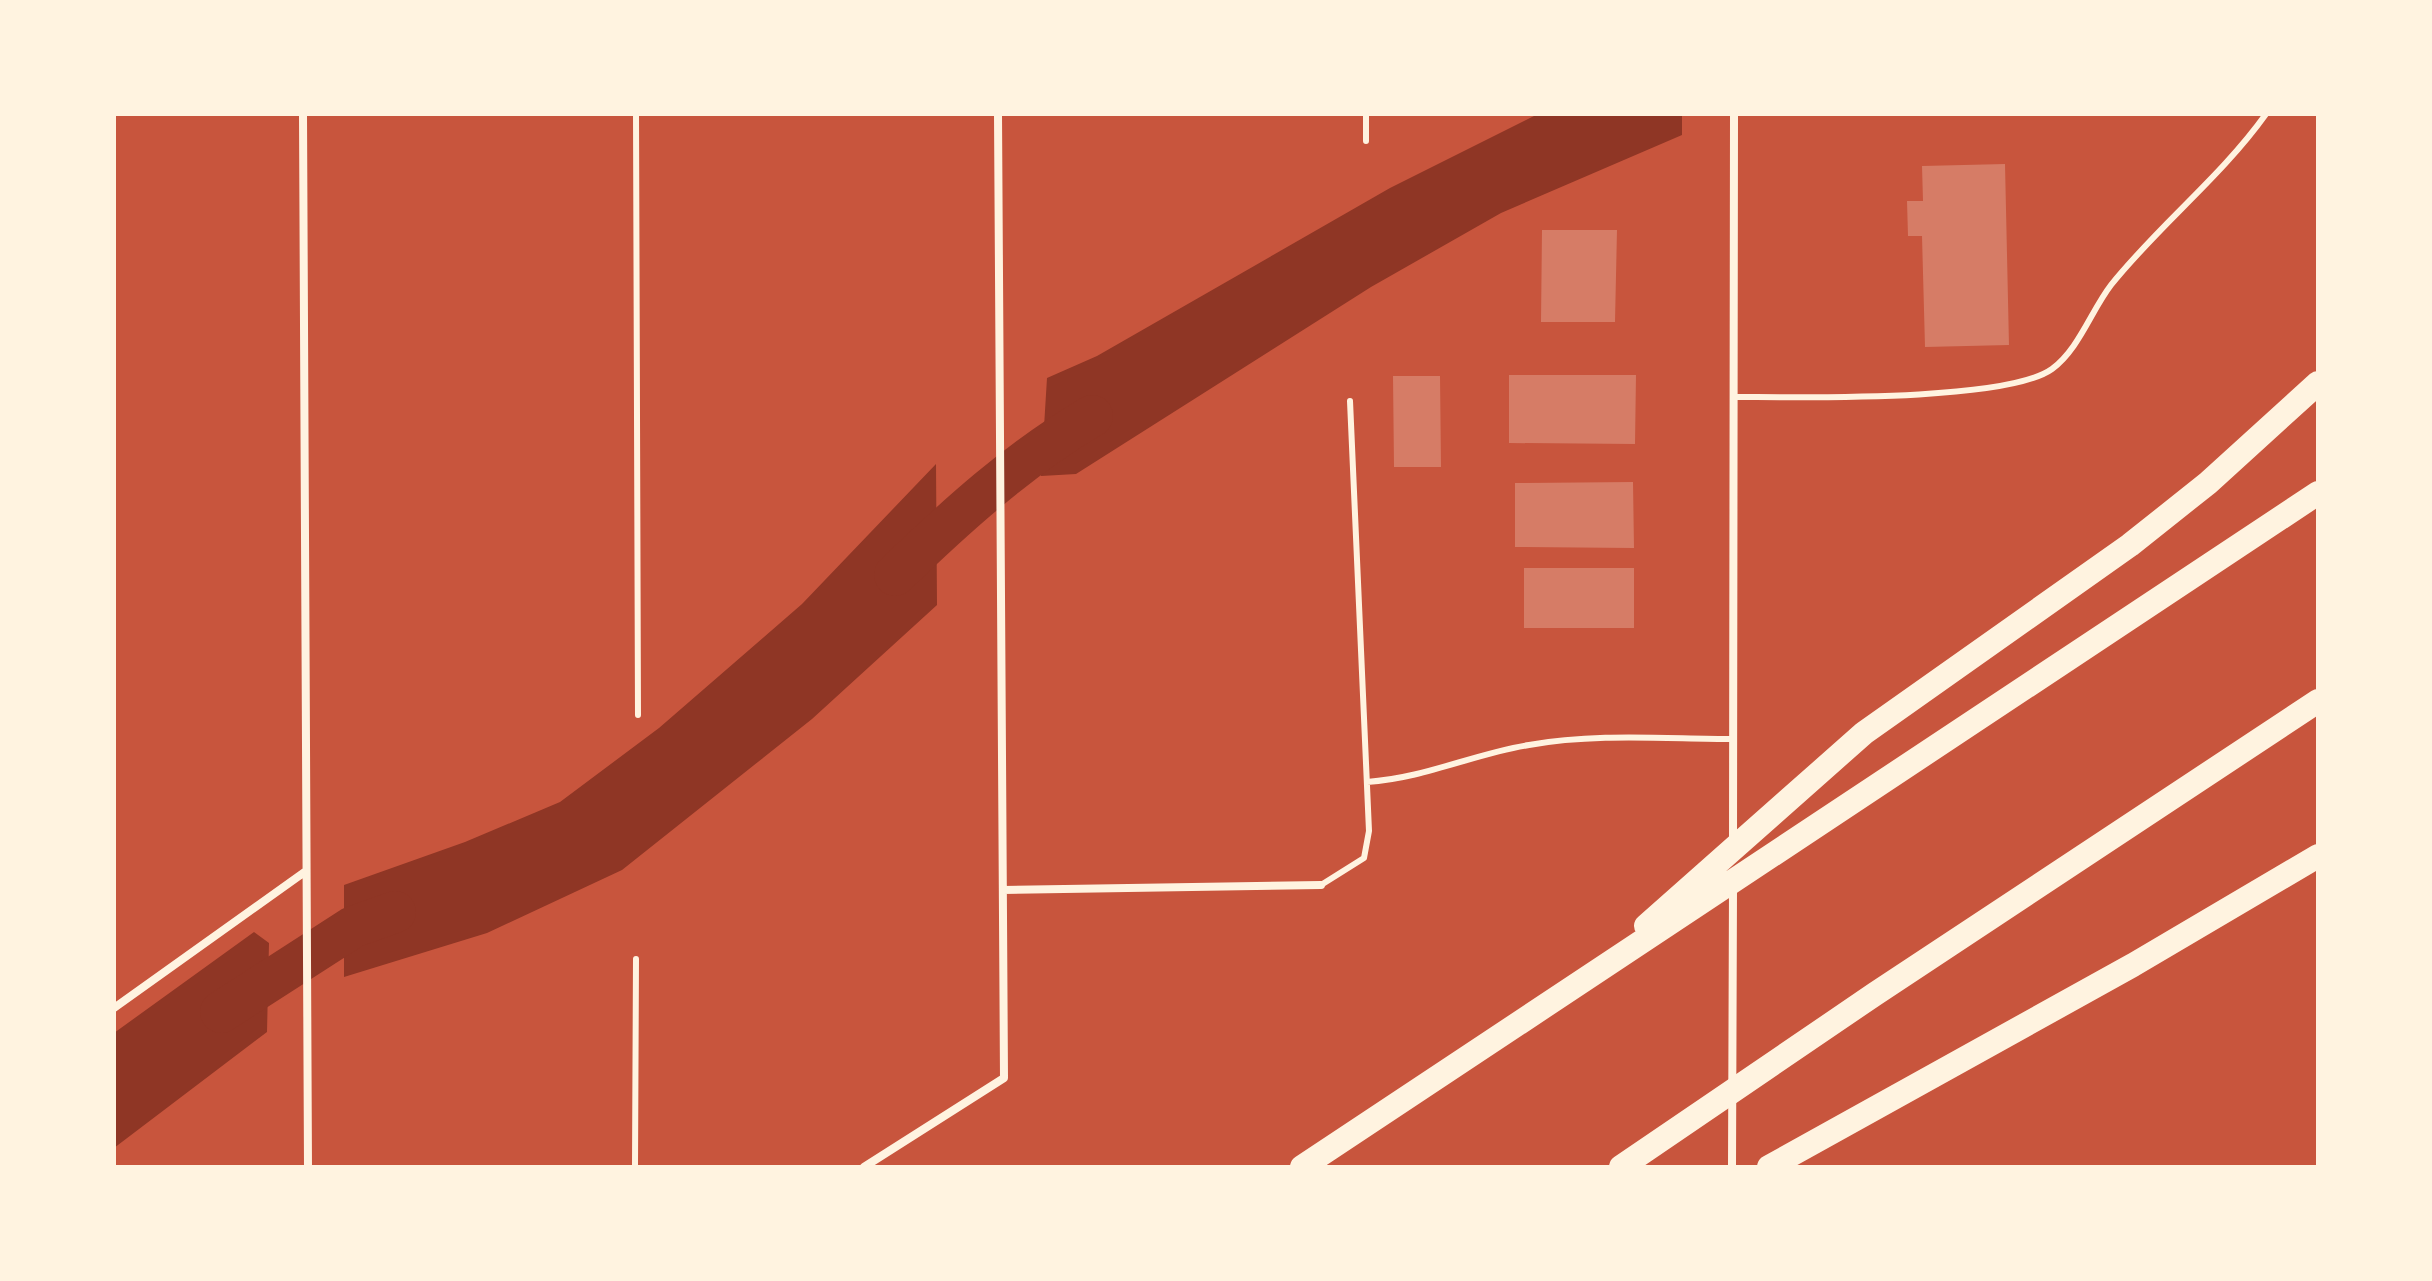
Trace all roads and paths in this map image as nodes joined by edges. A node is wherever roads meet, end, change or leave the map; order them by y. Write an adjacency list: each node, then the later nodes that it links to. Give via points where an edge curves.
1 (303, 114): 17 (street)
2 (636, 114): 13 (lane)
3 (998, 114): 19 (street)
4 (1366, 114): 7 (lane)
5 (1734, 114): 9 (street)
6 (2266, 114): 9 (lane, via 2111,285 2051,369 2027,380 1975,390)
7 (1366, 141)
8 (2318, 383): 21 (highway, via 2130,545 1864,733)
9 (1734, 397): 14 (street)
10 (1350, 401): 15 (lane)
11 (2318, 493): 21 (highway)
12 (2318, 701): 27 (highway)
13 (638, 715)
14 (1733, 739): 15 (lane, via 1572,739 1526,745 1407,779); 28 (street)
15 (1367, 782): 18 (lane, via 1364,858)
16 (2318, 856): 29 (highway)
17 (306, 871): 22 (street); 23 (street)
18 (1321, 885): 19 (street)
19 (1003, 890): 25 (street, via 1004,1078)
20 (636, 959): 24 (lane)
21 (1582, 982): 26 (highway)
22 (114, 1008)
23 (308, 1167)
24 (635, 1167)
25 (864, 1167)
26 (1302, 1167)
27 (1621, 1167)
28 (1732, 1167)
29 (1769, 1167)

